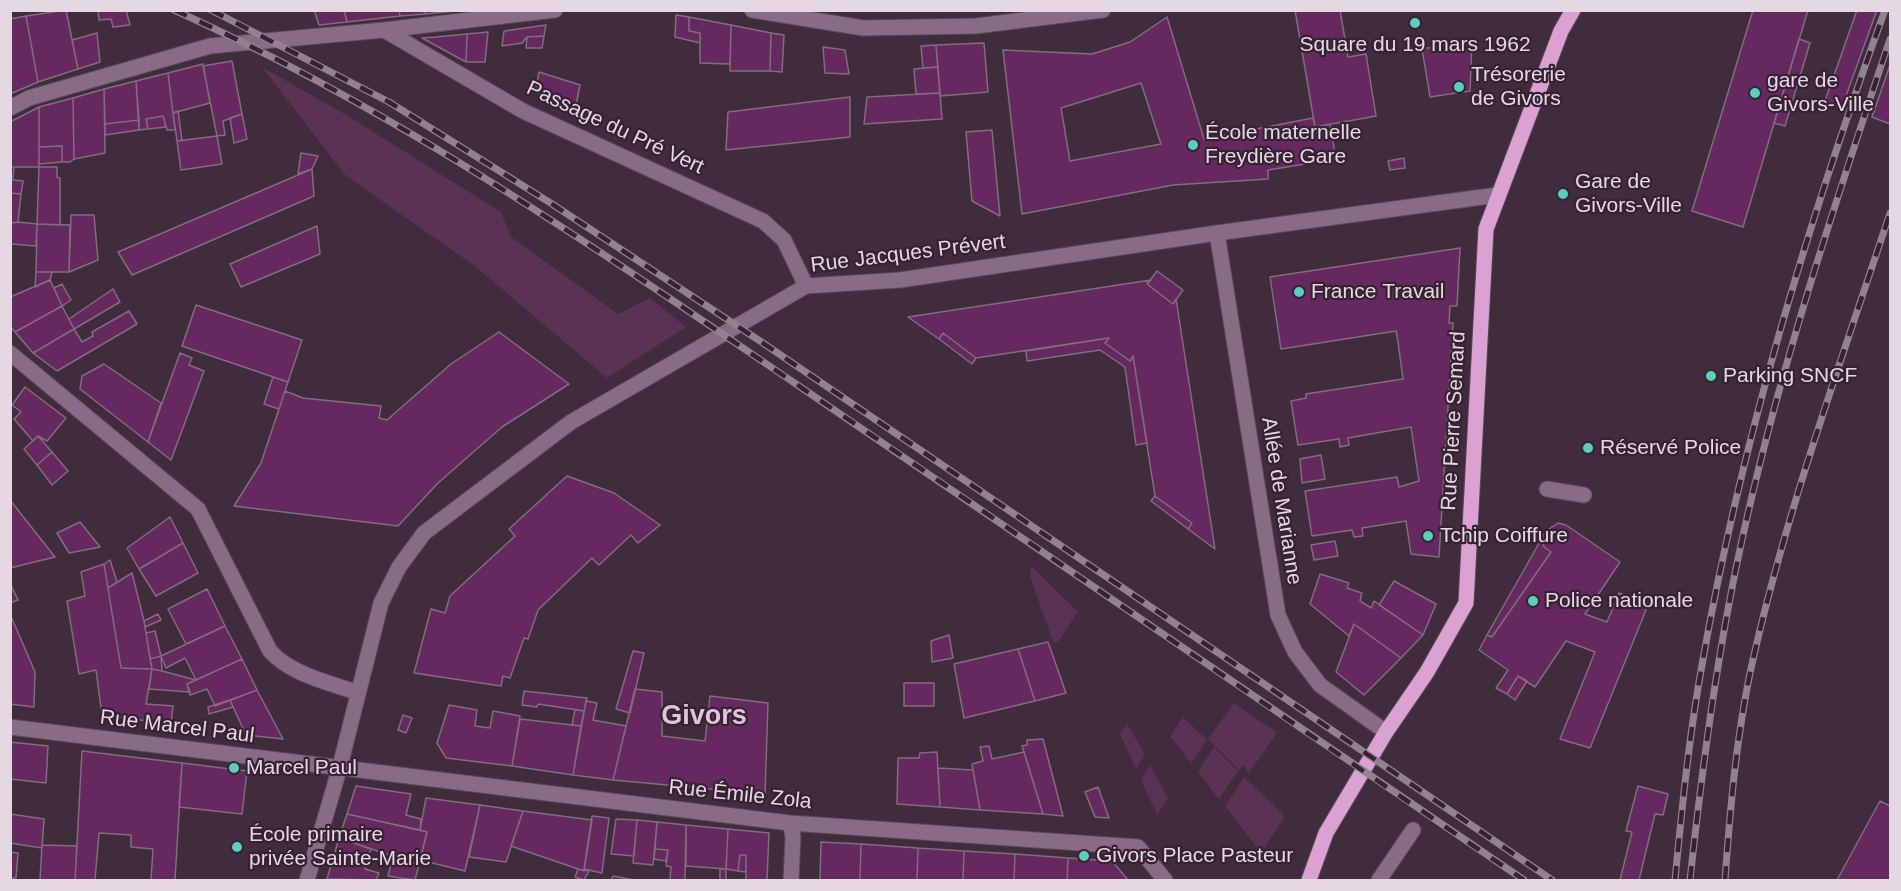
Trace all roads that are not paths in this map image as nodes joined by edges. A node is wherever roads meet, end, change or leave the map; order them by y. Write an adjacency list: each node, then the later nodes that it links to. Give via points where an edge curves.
1 (555, 10): 5 (street)
2 (752, 10): 3 (street, via 863,28 976,26)
3 (1103, 10)
4 (1573, 10): 7 (main road, Rue Pierre Semard)
5 (384, 30): 6 (street, via 210,46 28,98); 9 (street, Passage du Pré Vert, via 523,111 764,221 784,240)
6 (10, 108)
7 (1497, 195): 8 (street, Rue Jacques Prévert); 15 (main road, Rue Pierre Semard, via 1486,229 1466,603 1427,672)
8 (1217, 233): 9 (street, Rue Jacques Prévert, via 900,280); 15 (street, Allée de Marianne, via 1278,615 1295,652 1320,685)
9 (806, 286): 13 (street, Rue Jacques Prévert, via 571,422 424,533 399,567 381,603)
10 (10, 353): 13 (street, via 198,509 278,660)
11 (1547, 489): 12 (street)
12 (1584, 495)
13 (358, 693): 16 (street, Rue Jacques Prévert)
14 (10, 727): 16 (street, Rue Marcel Paul)
15 (1386, 732): 22 (main road, Rue Pierre Semard, via 1326,833)
16 (339, 770): 17 (street, Rue Émile Zola); 19 (street, Rue Jacques Prévert)
17 (790, 823): 20 (street); 21 (street, Rue Émile Zola, via 1137,847)
18 (1413, 830): 23 (street)
19 (307, 880)
20 (791, 880)
21 (1165, 880)
22 (1309, 880)
23 (1379, 880)

